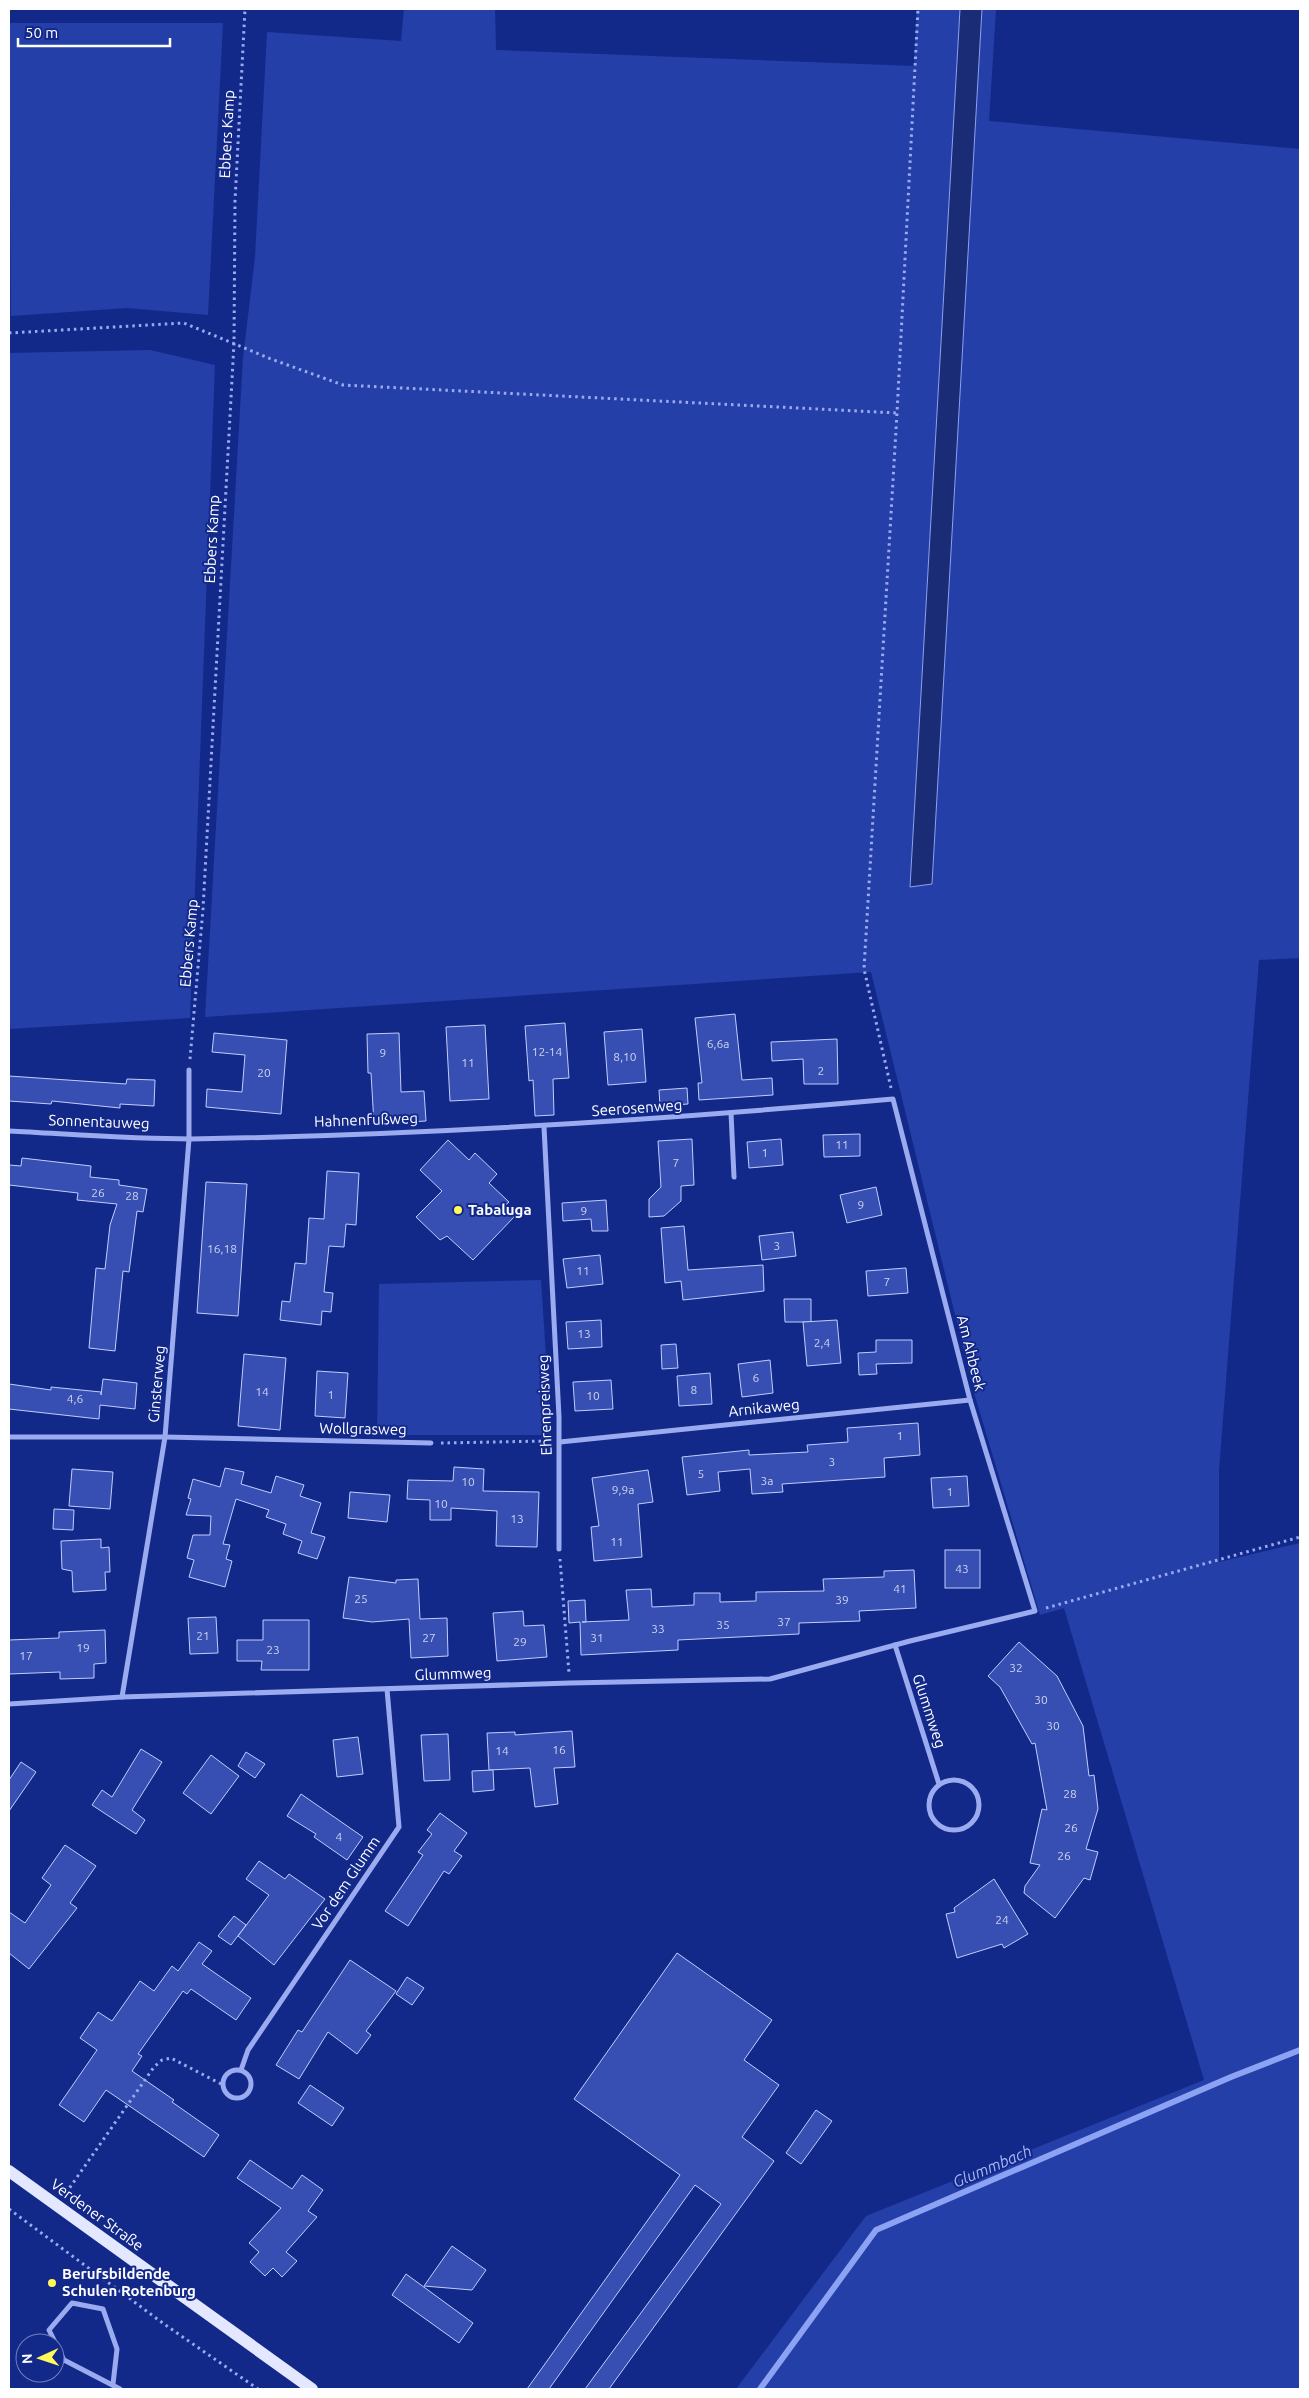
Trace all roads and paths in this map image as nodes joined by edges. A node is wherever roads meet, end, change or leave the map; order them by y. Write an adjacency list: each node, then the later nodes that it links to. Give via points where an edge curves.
1 (244, 9): 4 (path, Ebbers Kamp, via 235,201)
2 (918, 9): 5 (path)
3 (9, 333): 4 (path, via 184,323)
4 (234, 343): 5 (path, via 343,384); 6 (path, Ebbers Kamp, via 204,899)
5 (897, 413): 7 (path, via 864,968)
6 (189, 1070): 11 (street, Ginsterweg)
7 (894, 1099): 8 (street, Seerosenweg); 13 (street, Am Ahbeek)
8 (731, 1114): 9 (street, Seerosenweg); 12 (street)
9 (544, 1126): 11 (street, Hahnenfußweg); 16 (street, Ehrenpreisweg)
10 (9, 1131): 11 (street, Sonnentauweg)
11 (189, 1139): 15 (street, Ginsterweg)
12 (734, 1177)
13 (970, 1400): 16 (street, Arnikaweg); 20 (street, Am Ahbeek)
14 (9, 1437): 15 (street)
15 (165, 1437): 17 (street, Wollgrasweg); 24 (street, Ginsterweg)
16 (560, 1442): 17 (path); 19 (street, Ehrenpreisweg)
17 (431, 1443)
18 (1300, 1537): 20 (path)
19 (559, 1549): 22 (path)
20 (1035, 1611): 21 (street, Glummweg)
21 (894, 1645): 22 (street, Glummweg, via 770,1679); 26 (street, Glummweg)
22 (570, 1682): 23 (street, Glummweg)
23 (387, 1689): 24 (street, Glummweg); 27 (street, Vor dem Glumm, via 399,1827 248,2050)
24 (122, 1697): 25 (street, Glummweg)
25 (9, 1704)
26 (939, 1784): 26 (street, via 929,1802 929,1810 936,1823 955,1831 969,1826 978,1815 977,1793 960,1780)
27 (241, 2070): 28 (street, via 228,2073); 28 (street, via 251,2080 248,2094 234,2098 226,2094)
28 (223, 2085): 30 (path, via 172,2058 162,2060)
29 (9, 2171): 30 (main road, Verdener Straße)
30 (57, 2206): 35 (main road, Verdener Straße)
31 (9, 2209): 34 (path)
32 (113, 2384): 32 (street, via 116,2349 103,2309 72,2303 50,2330 64,2360); 33 (street)
33 (120, 2389)
34 (258, 2389)
35 (312, 2389)

